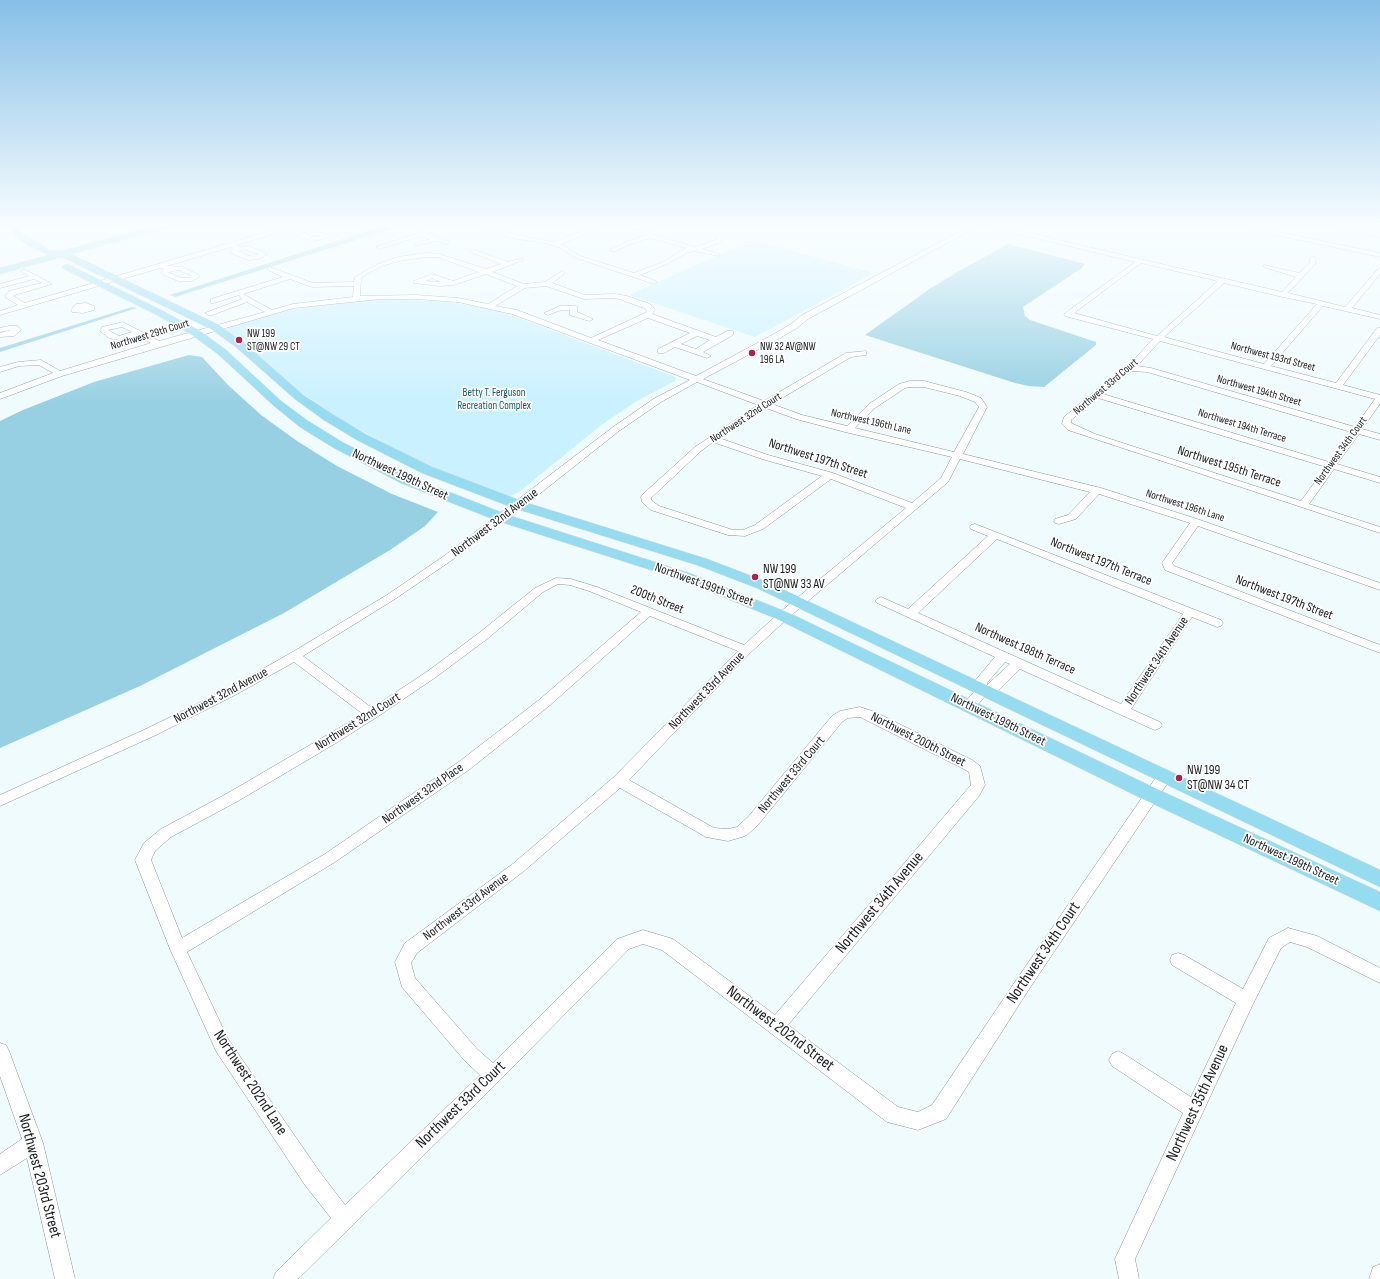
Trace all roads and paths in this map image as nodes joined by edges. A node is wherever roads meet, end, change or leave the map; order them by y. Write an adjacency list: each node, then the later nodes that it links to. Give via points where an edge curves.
1 (358, 284): 25 (street)
2 (46, 285): 28 (street, via 9,297)
3 (98, 285): 19 (street)
4 (101, 285): 45 (main road, Northwest 199th Street)
5 (129, 285): 41 (main road, Northwest 199th Street)
6 (265, 285): 20 (street)
7 (311, 285): 8 (street)
8 (326, 285)
9 (520, 285): 18 (street)
10 (539, 285): 18 (street)
11 (549, 285): 23 (street)
12 (865, 285): 62 (street, Northwest 32nd Avenue)
13 (1108, 285): 49 (street, Northwest 193rd Street, via 1068,314)
14 (1218, 285): 49 (street, Northwest 33rd Court)
15 (1242, 285): 21 (street)
16 (1293, 285): 21 (street)
17 (1368, 285): 33 (street)
18 (523, 286): 30 (street)
19 (66, 294): 28 (street); 29 (street, via 82,302)
20 (236, 294): 24 (street); 26 (street)
21 (1284, 295): 27 (street)
22 (205, 296): 26 (street)
23 (584, 297): 32 (street); 38 (street, via 624,298 651,309)
24 (248, 299): 31 (street); 35 (street)
25 (356, 299): 30 (street, Northwest 196th Lane, via 416,297 458,300); 35 (street, Northwest 29th Court, via 293,306)
26 (214, 301): 31 (street)
27 (1322, 303): 33 (street); 58 (street)
28 (24, 306): 36 (street)
29 (83, 306)
30 (490, 306): 50 (street, Northwest 196th Lane)
31 (226, 307): 34 (street)
32 (574, 308): 37 (street, via 560,308); 40 (street, via 573,313)
33 (1347, 309): 39 (street)
34 (209, 312)
35 (271, 312): 41 (street, Northwest 29th Court)
36 (0, 313)
37 (548, 313)
38 (648, 315): 46 (street); 50 (street)
39 (1380, 317)
40 (588, 319)
41 (215, 327): 45 (street, Northwest 29th Court); 79 (main road, Northwest 199th Street, via 299,396 361,437 427,470)
42 (0, 330): 48 (street, via 17,330 11,334)
43 (1380, 330): 63 (street)
44 (139, 333): 52 (street)
45 (196, 333): 52 (street, Northwest 29th Court); 81 (main road, Northwest 199th Street, via 222,352 277,403 338,445 406,480)
46 (696, 333): 51 (street); 53 (street)
47 (730, 333): 51 (street)
48 (0, 335)
49 (1159, 338): 58 (street, Northwest 193rd Street); 59 (street, Northwest 33rd Court)
50 (592, 340): 62 (street, Northwest 196th Lane)
51 (716, 340): 55 (street)
52 (158, 344): 61 (street, Northwest 29th Court)
53 (674, 344): 54 (street); 55 (street)
54 (661, 351)
55 (697, 352): 57 (street)
56 (863, 353): 67 (street, Northwest 32nd Court, via 849,355)
57 (707, 356)
58 (1266, 366): 63 (street, Northwest 193rd Street)
59 (1131, 368): 65 (street, Northwest 33rd Court); 70 (street, Northwest 194th Street, via 1148,370)
60 (0, 370): 61 (street, via 18,364 41,362)
61 (59, 374): 64 (street, Northwest 29th Court)
62 (697, 378): 67 (street, Northwest 196th Lane); 79 (street, Northwest 32nd Avenue, via 626,422)
63 (1338, 386): 66 (street, Northwest 193rd Street)
64 (0, 396)
65 (1097, 396): 68 (street, Northwest 33rd Court, via 1067,419 1066,424); 74 (street, Northwest 194th Terrace)
66 (1380, 398): 70 (street, Northwest 34th Court)
67 (764, 405): 69 (street, Northwest 196th Lane); 72 (street, Northwest 32nd Court)
68 (1071, 428): 78 (street, Northwest 195th Terrace)
69 (848, 430): 73 (street, Northwest 196th Lane); 73 (street, Northwest 33rd Avenue, via 872,406 902,386 916,384 942,388 978,400 982,407)
70 (1356, 430): 71 (street, Northwest 194th Street); 74 (street, Northwest 34th Court)
71 (1380, 437)
72 (713, 439): 75 (street, Northwest 197th Street); 75 (street, Northwest 32nd Court, via 698,449 646,497 647,502 655,508 732,533 745,533 759,527)
73 (958, 455): 77 (street, Northwest 196th Lane); 80 (street, Northwest 33rd Avenue, via 945,480)
74 (1330, 465): 76 (street, Northwest 194th Terrace); 78 (street, Northwest 34th Court)
75 (830, 476): 80 (street, Northwest 197th Street)
76 (1380, 480)
77 (1097, 490): 82 (street, via 1072,517); 83 (street, Northwest 196th Lane)
78 (1303, 504): 85 (street, Northwest 195th Terrace)
79 (519, 506): 81 (street, Northwest 32nd Avenue); 90 (main road, Northwest 199th Street, via 702,562)
80 (913, 507): 90 (street, Northwest 33rd Avenue)
81 (503, 518): 94 (main road, Northwest 199th Street, via 684,576); 98 (street, Northwest 32nd Avenue, via 391,597)
82 (1059, 521)
83 (1196, 522): 88 (street, Northwest 196th Lane); 96 (street, Northwest 197th Street, via 1167,563 1169,568)
84 (975, 527): 86 (street, Northwest 197th Terrace)
85 (1380, 530)
86 (995, 535): 92 (street, Northwest 197th Terrace); 93 (street)
87 (556, 582): 91 (street, 200th Street, via 571,582); 105 (street, Northwest 32nd Court, via 539,590 432,674)
88 (1380, 586)
89 (881, 601): 93 (street, Northwest 198th Terrace)
90 (798, 602): 94 (street, Northwest 33rd Avenue); 101 (main road, Northwest 199th Street)
91 (649, 611): 97 (street, 200th Street); 116 (street, Northwest 32nd Place, via 544,703 465,765 330,858)
92 (1190, 612): 95 (street, Northwest 197th Terrace); 103 (street, Northwest 34th Avenue)
93 (910, 614): 99 (street, Northwest 198th Terrace)
94 (783, 616): 97 (street, Northwest 33rd Avenue); 102 (main road, Northwest 199th Street)
95 (1217, 623)
96 (1380, 649)
97 (746, 650): 109 (street, Northwest 33rd Avenue)
98 (295, 656): 105 (street); 111 (street, Northwest 32nd Avenue, via 233,691 151,732)
99 (1004, 656): 100 (street, Northwest 198th Terrace); 101 (street, via 980,682)
100 (1018, 663): 101 (street, via 994,688); 103 (street, Northwest 198th Terrace)
101 (983, 691): 102 (street); 108 (main road, Northwest 199th Street)
102 (969, 706): 110 (main road, Northwest 199th Street)
103 (1124, 710): 106 (street, Northwest 198th Terrace)
104 (853, 712): 107 (street, Northwest 200th Street, via 870,715 966,764 974,770); 109 (street, Northwest 33rd Court, via 837,719 742,831 728,834 711,833)
105 (372, 714): 112 (street, Northwest 32nd Court, via 233,797 166,833)
106 (1155, 725)
107 (977, 777): 120 (street, Northwest 34th Avenue, via 978,785 974,792)
108 (1164, 777): 110 (street, Northwest 34th Court); 113 (main road, Northwest 199th Street)
109 (619, 781): 123 (street, Northwest 33rd Avenue, via 518,867 411,948 403,962 408,982 471,1055)
110 (1152, 795): 114 (main road, Northwest 199th Street); 125 (street, Northwest 34th Court, via 939,1112)
111 (0, 801)
112 (148, 847): 116 (street, Northwest 202nd Lane, via 143,860)
113 (1380, 879)
114 (1380, 902)
115 (643, 937): 120 (street, Northwest 202nd Street, via 667,944); 123 (street, Northwest 33rd Court, via 624,944)
116 (178, 949): 128 (street, Northwest 202nd Lane, via 222,1045 312,1178)
117 (1178, 960): 119 (street)
118 (1380, 976): 119 (street, Northwest 35th Avenue, via 1312,940 1288,936 1274,943)
119 (1246, 1000): 124 (street, Northwest 35th Avenue)
120 (776, 1026): 125 (street, Northwest 202nd Street, via 894,1115)
121 (0, 1051): 126 (street, Northwest 203rd Street)
122 (1118, 1060): 124 (street)
123 (493, 1075): 128 (street, Northwest 33rd Court)
124 (1195, 1110): 132 (street, Northwest 35th Avenue, via 1125,1259)
125 (918, 1121)
126 (33, 1143): 127 (street); 130 (street, Northwest 203rd Street)
127 (0, 1165)
128 (344, 1219): 131 (street, Northwest 33rd Court)
129 (1380, 1274): 133 (street)
130 (65, 1279)
131 (283, 1279)
132 (1129, 1279)
133 (1379, 1279)

